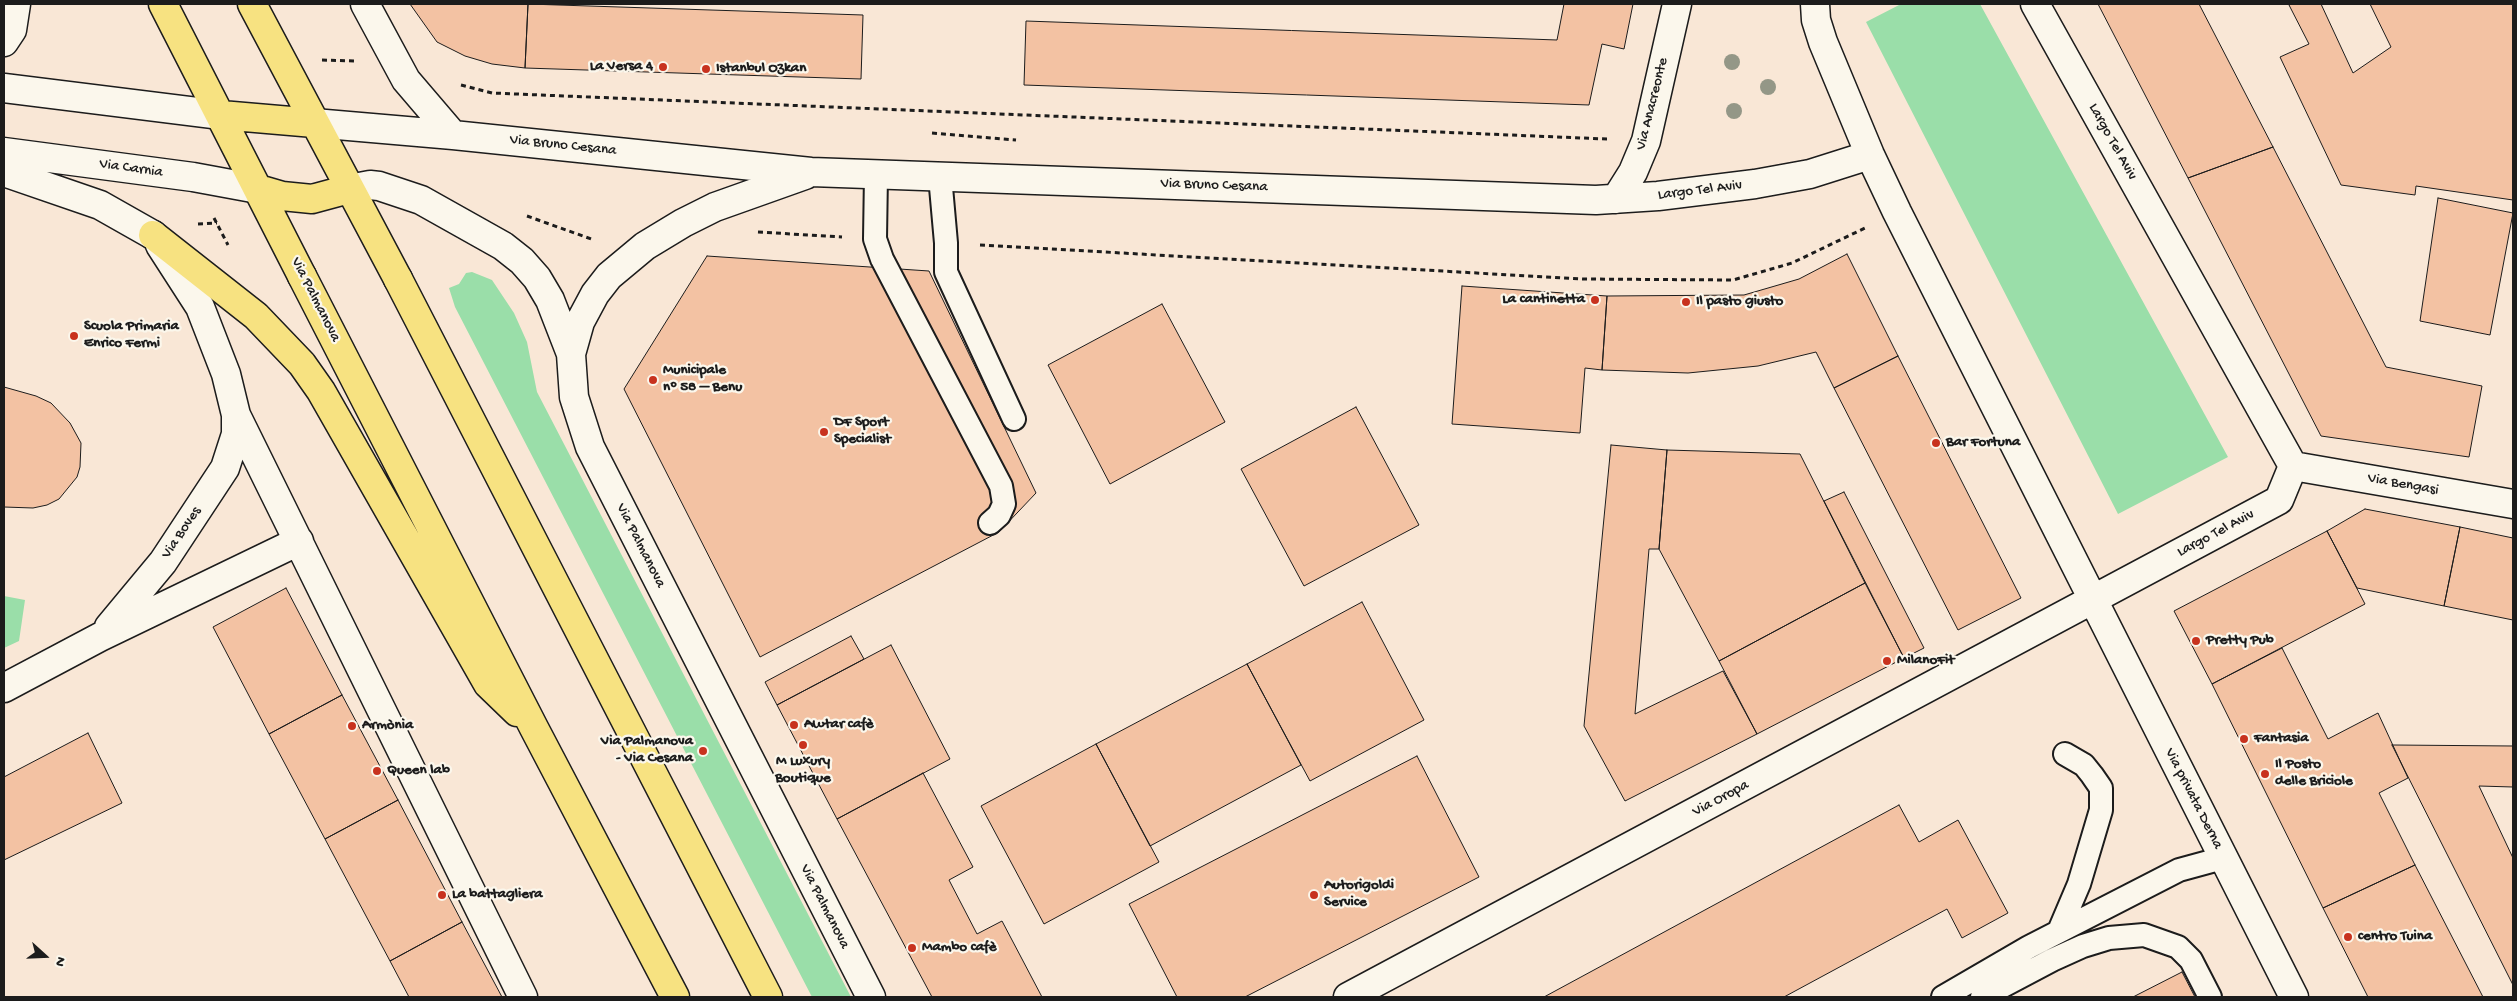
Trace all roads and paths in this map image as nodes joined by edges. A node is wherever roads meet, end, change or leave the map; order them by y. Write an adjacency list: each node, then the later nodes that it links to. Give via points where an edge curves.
1 (16, 4): 8 (street, via 12,30)
2 (163, 4): 13 (main road, Via Palmanova)
3 (252, 4): 14 (main road)
4 (365, 4): 16 (street, via 406,80)
5 (1677, 4): 27 (street, Via Anacreonte, via 1646,140 1633,172)
6 (1815, 4): 20 (street, via 1823,42)
7 (2036, 4): 36 (street, Largo Tel Aviv)
8 (4, 42)
9 (319, 60): 10 (path)
10 (360, 61)
11 (454, 82): 17 (path, via 492,93)
12 (4, 88): 13 (street)
13 (221, 115): 14 (main road); 25 (main road, Via Palmanova)
14 (314, 123): 16 (street, Via Bruno Cesana); 26 (main road)
15 (932, 134): 18 (path)
16 (453, 135): 22 (street, Via Bruno Cesana)
17 (1616, 139)
18 (1016, 140)
19 (4, 152): 25 (street, Via Carnia, via 193,177)
20 (1870, 155): 27 (street, Largo Tel Aviv, via 1818,172 1764,183); 28 (street)
21 (4, 172): 30 (street, via 100,205)
22 (811, 172): 23 (street, Via Bruno Cesana); 33 (street, Via Bruno Cesana, via 715,207 645,246 609,276 595,294 580,322)
23 (876, 174): 24 (street, Via Bruno Cesana); 31 (lane)
24 (940, 176): 27 (street, Via Bruno Cesana); 32 (lane)
25 (258, 189): 26 (main road, Via Palmanova, via 282,196 312,199); 43 (main road, Via Palmanova)
26 (349, 190): 33 (street, Via Palmanova, via 380,186 421,200 503,246 537,278 550,300); 49 (main road, via 398,278)
27 (1616, 199)
28 (1897, 212): 32 (path, via 1792,263 1733,280 1582,280); 40 (street)
29 (755, 232): 31 (path)
30 (153, 235): 34 (street, via 200,307 226,374); 43 (main road, via 249,310 280,338 302,364 321,391 488,684)
31 (872, 239): 38 (lane, via 1001,486 1004,504)
32 (946, 243): 35 (lane, via 946,272)
33 (571, 354): 50 (street, Via Palmanova, via 574,397 590,447)
34 (236, 415): 39 (street); 41 (street, Via Boves, via 236,434 225,468 155,573)
35 (1014, 419)
36 (2293, 466): 37 (street, Via Bengasi); 40 (street, Largo Tel Aviv, via 2279,500)
37 (2513, 504)
38 (990, 522)
39 (299, 541): 41 (street, Via Boves); 47 (street)
40 (2094, 601): 45 (street, Via privata Derna); 51 (street, Via Oropa)
41 (100, 637): 42 (street, Via Boves)
42 (4, 688)
43 (534, 728): 48 (main road, Via Palmanova)
44 (2065, 754): 46 (lane, via 2084,765 2092,775 2100,788 2101,810 2079,884)
45 (2223, 858): 46 (lane, via 2178,870); 55 (street, Via privata Derna)
46 (2059, 931): 52 (lane)
47 (523, 997)
48 (675, 997)
49 (768, 997)
50 (871, 997)
51 (1348, 997)
52 (1942, 997)
53 (1982, 997): 54 (lane, via 2083,946 2110,938 2144,935 2178,948 2190,960)
54 (2210, 997)
55 (2294, 997)

